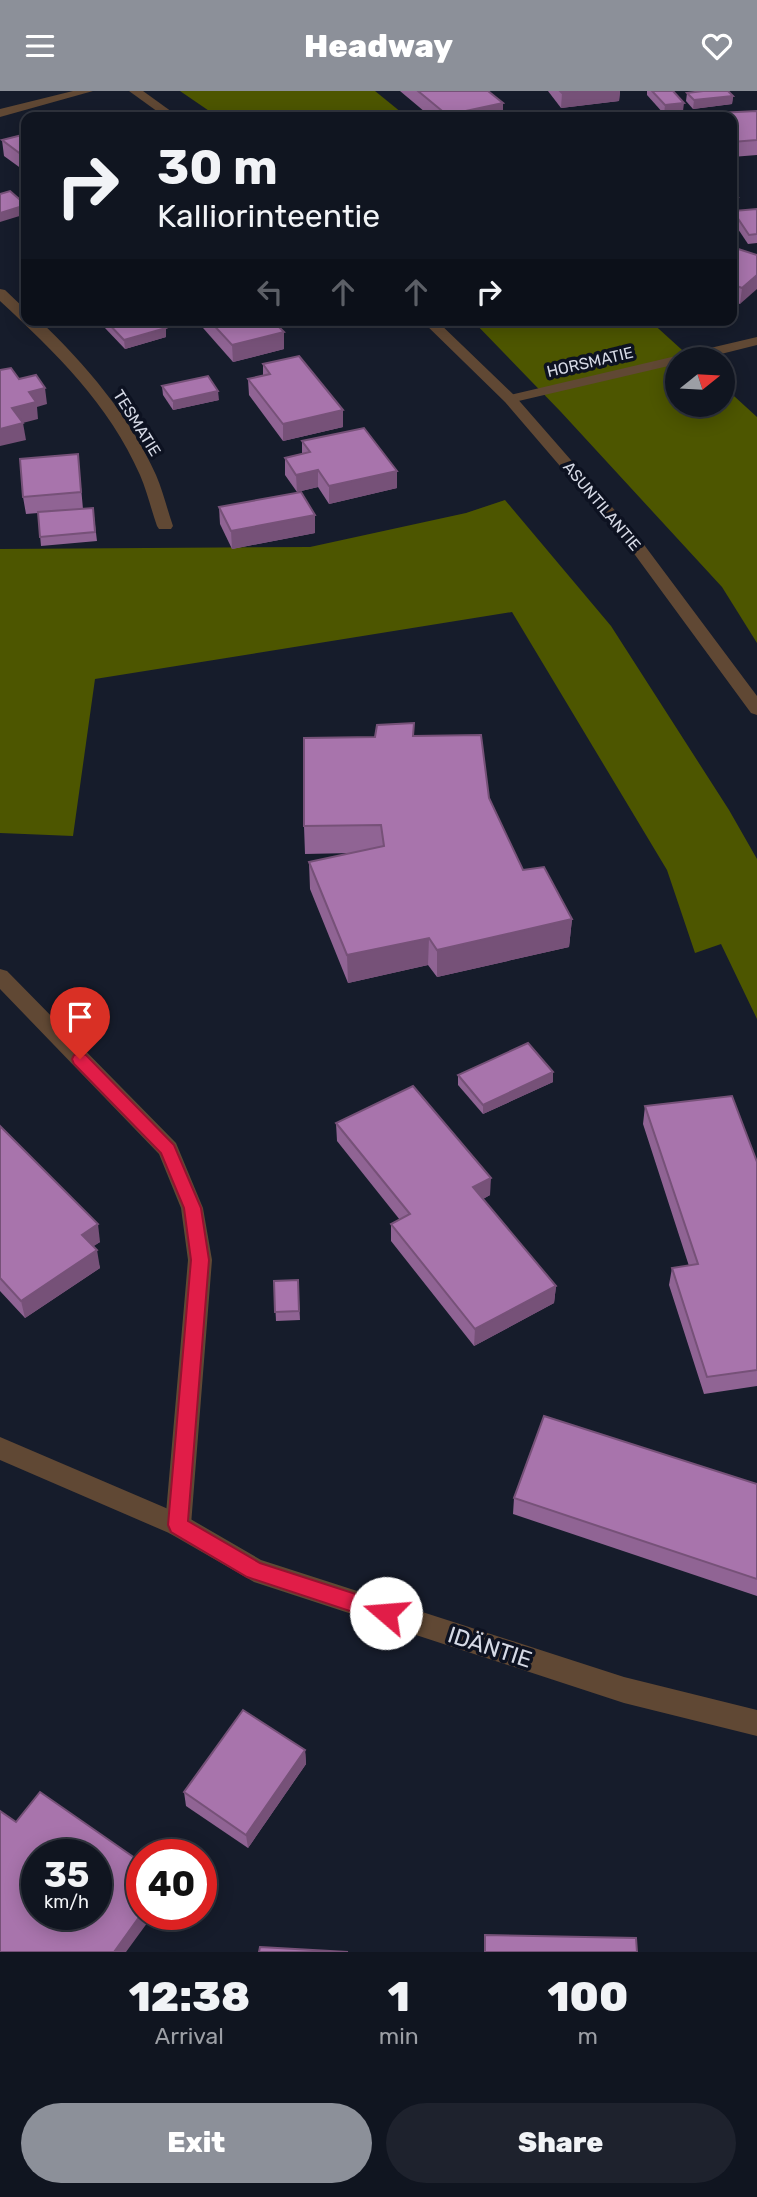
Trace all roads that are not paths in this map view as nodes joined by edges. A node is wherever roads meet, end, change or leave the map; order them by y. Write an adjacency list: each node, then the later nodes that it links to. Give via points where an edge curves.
1 (87, 91): 4 (street)
2 (135, 91): 3 (street)
3 (166, 112)
4 (0, 113)
5 (0, 293): 6 (street, TESMATIE)
6 (21, 312)
7 (36, 326): 13 (street, TESMATIE, via 115,415 148,475)
8 (434, 326): 12 (street, ASUNTILANTIE)
9 (757, 341): 10 (street, HORSMATIE)
10 (731, 347)
11 (665, 362): 12 (street, HORSMATIE)
12 (510, 399): 14 (street, ASUNTILANTIE, via 632,541)
13 (165, 526)
14 (757, 709)
15 (0, 977): 17 (street, via 168,1149 192,1208 200,1260)
16 (0, 1448): 17 (street, IDÄNTIE)
17 (178, 1525): 18 (street, IDÄNTIE, via 254,1570 624,1690)
18 (757, 1723)

